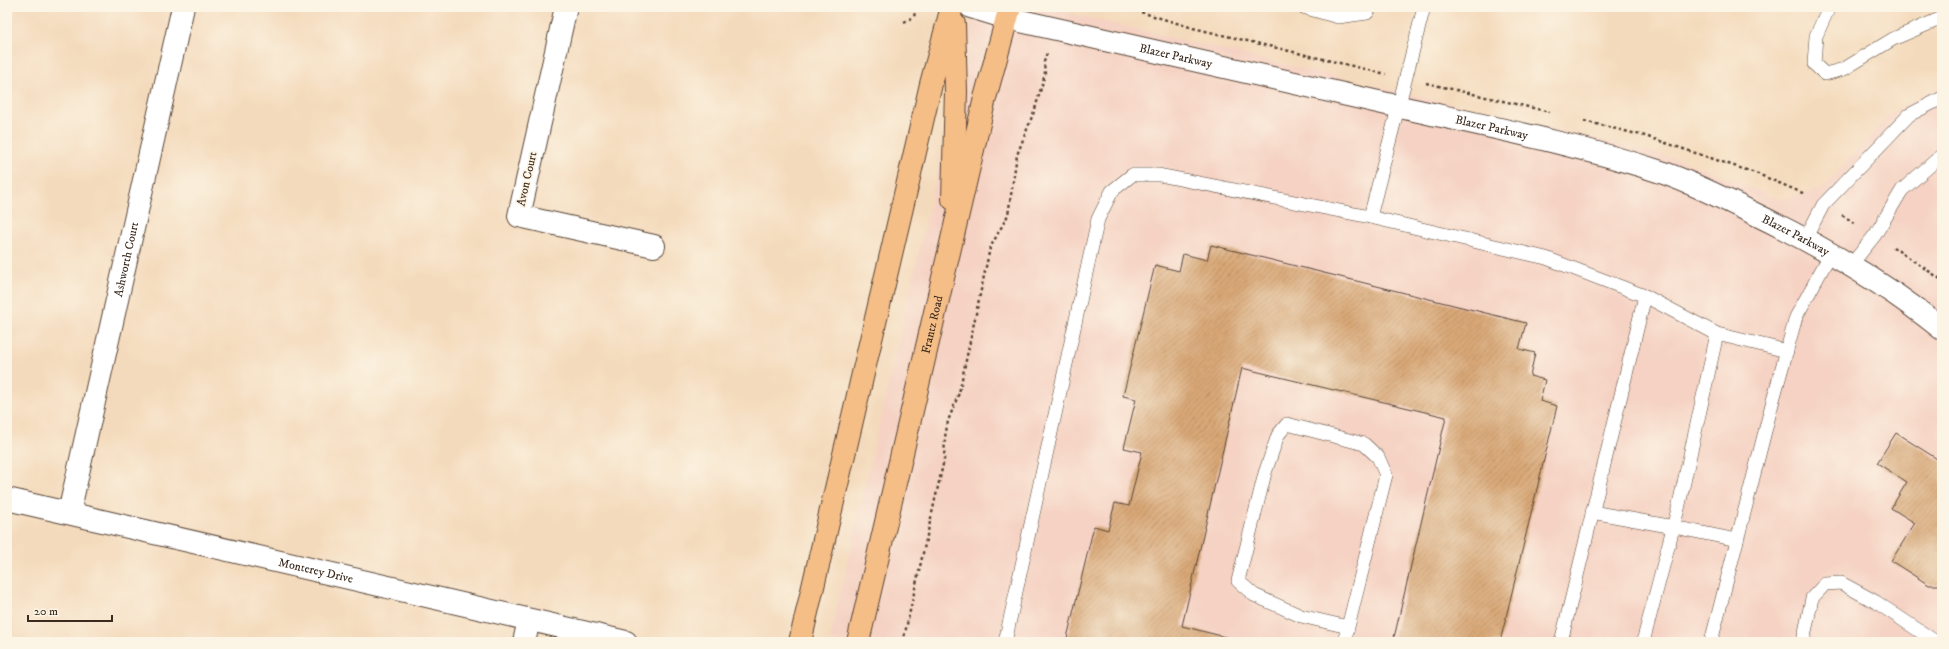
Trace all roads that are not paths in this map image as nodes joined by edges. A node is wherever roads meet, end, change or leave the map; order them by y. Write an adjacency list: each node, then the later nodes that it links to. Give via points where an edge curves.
1 (183, 7): 26 (street, Ashworth Court)
2 (566, 7): 17 (street, Avon Court, via 519,216)
3 (952, 7): 16 (main road, via 956,91); 33 (main road, via 931,84)
4 (971, 7): 9 (street, Blazer Parkway)
5 (1303, 7): 6 (lane, via 1338,17 1367,13)
6 (1371, 7)
7 (1424, 7): 12 (lane)
8 (1828, 7): 10 (lane, via 1816,36 1814,64 1825,74 1844,69 1893,39)
9 (1007, 11): 12 (street, Blazer Parkway, via 1052,28); 16 (main road, Frantz Road)
10 (1942, 18)
11 (1942, 98): 15 (lane, via 1909,115 1823,204)
12 (1398, 106): 14 (lane); 15 (street, Blazer Parkway, via 1605,155 1666,174 1714,193)
13 (1942, 155): 19 (lane, via 1902,190 1875,235)
14 (1370, 217): 20 (lane, via 1546,258); 35 (lane, via 1159,175 1132,175 1112,191 1098,219)
15 (1805, 239): 18 (street, Blazer Parkway)
16 (952, 244): 34 (main road, Frantz Road)
17 (654, 246)
18 (1831, 253): 19 (street, Blazer Parkway); 23 (lane, via 1796,316)
19 (1851, 265): 21 (street, Blazer Parkway, via 1883,285)
20 (1644, 296): 22 (lane); 25 (lane)
21 (1942, 329)
22 (1717, 334): 23 (lane); 27 (lane)
23 (1787, 351): 28 (lane)
24 (7, 499): 26 (street, Monterey Drive)
25 (1592, 512): 27 (lane); 37 (lane)
26 (69, 513): 29 (street, Monterey Drive)
27 (1674, 526): 28 (lane); 38 (lane)
28 (1737, 540): 39 (lane)
29 (529, 620): 31 (street); 32 (street, Monterey Drive)
30 (1348, 627): 30 (lane, via 1386,475 1378,457 1364,444 1287,424 1278,435 1265,473 1238,581 1254,595 1301,616); 36 (lane)
31 (524, 642)
32 (626, 642)
33 (800, 642)
34 (858, 642)
35 (1005, 642)
36 (1344, 642)
37 (1561, 642)
38 (1643, 642)
39 (1710, 642)
40 (1803, 642): 41 (lane, via 1812,598 1825,584 1841,583 1876,602)
41 (1936, 642)

